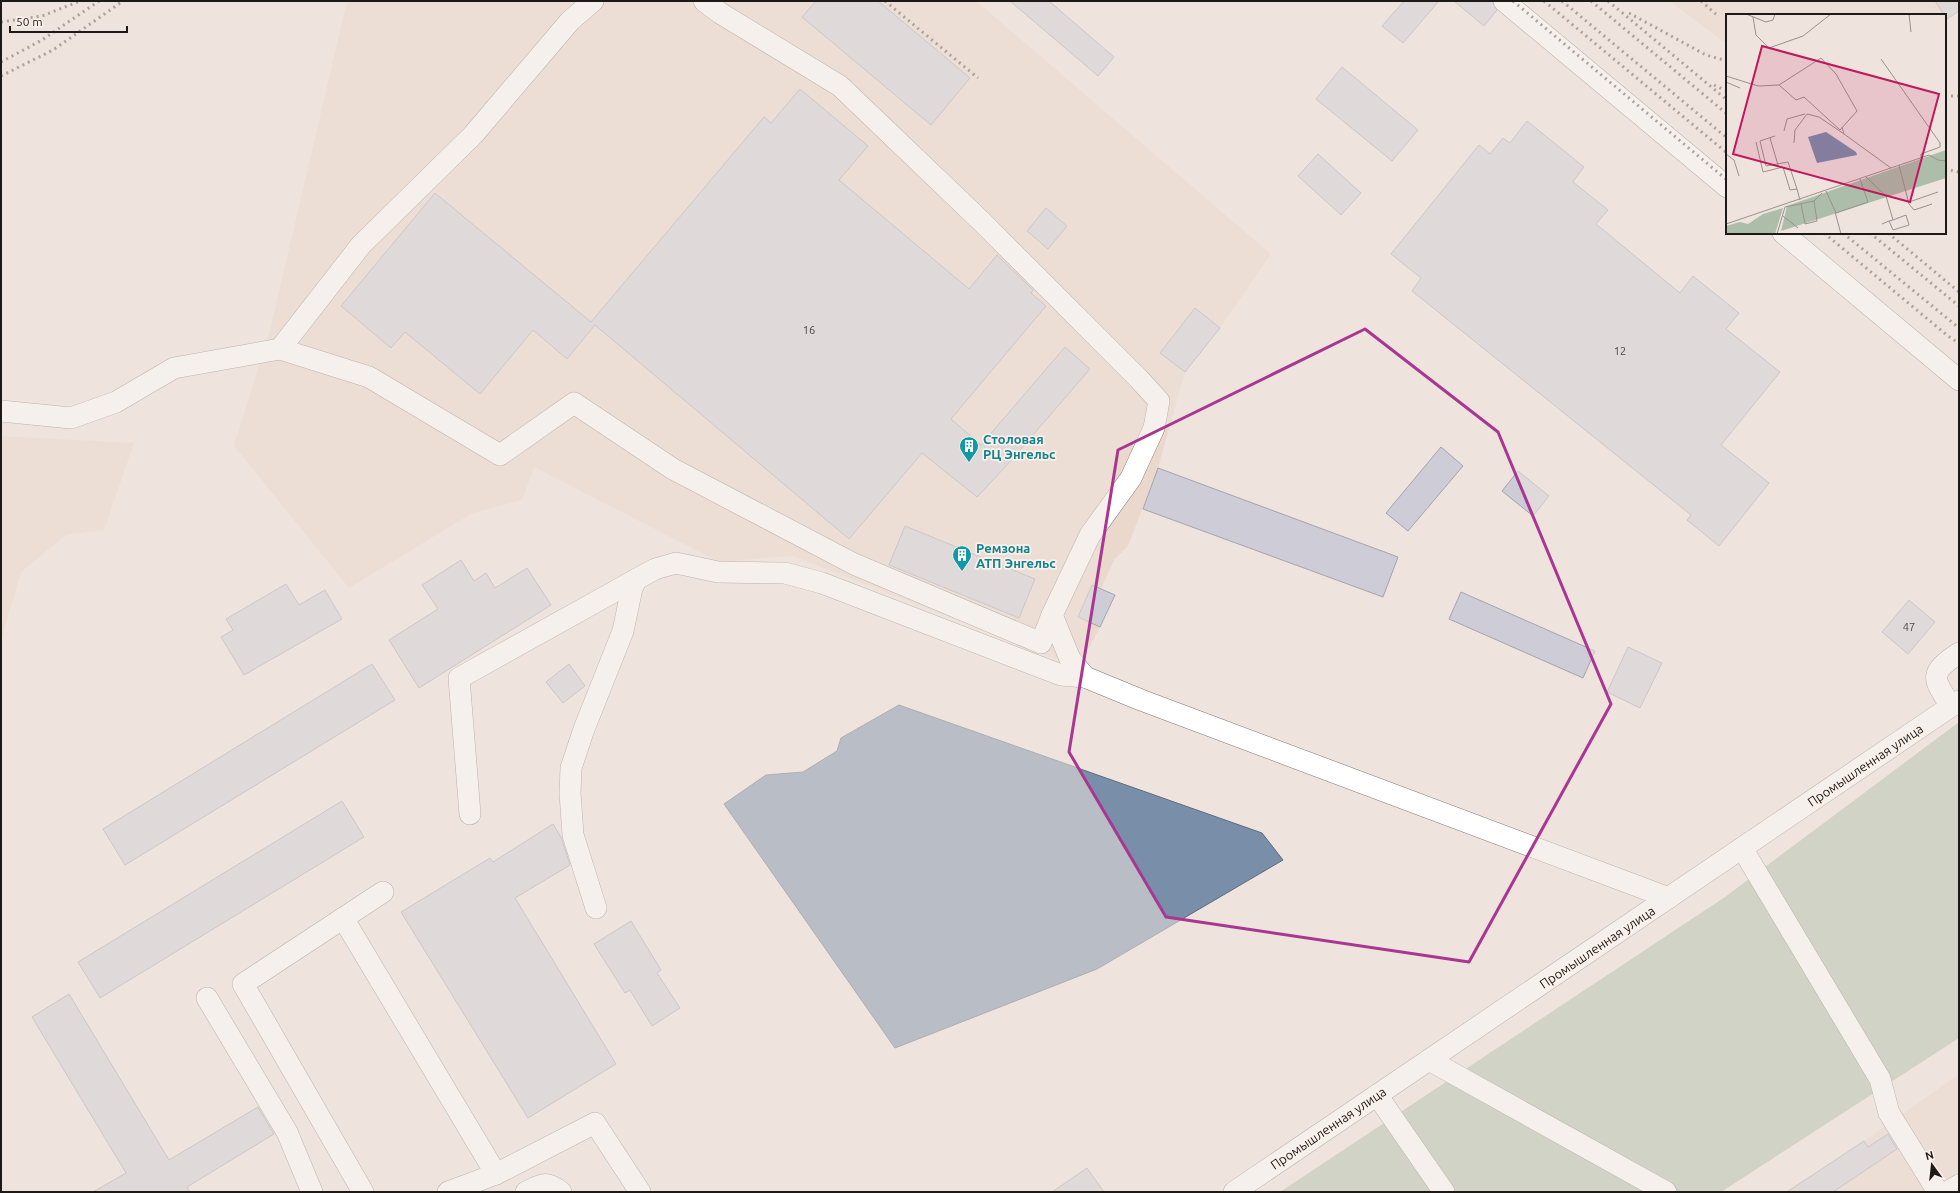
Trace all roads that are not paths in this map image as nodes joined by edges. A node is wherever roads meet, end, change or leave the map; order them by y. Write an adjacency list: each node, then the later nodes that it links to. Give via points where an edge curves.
1 (593, 1): 6 (street, via 570,21 473,135 361,245)
2 (704, 1): 10 (street, via 840,86 980,220 1159,401 1154,428 1131,478 1090,535)
3 (1504, 1): 4 (street)
4 (1726, 186)
5 (1784, 234): 7 (street)
6 (280, 349): 8 (street, via 174,368 116,402 71,418); 10 (street, via 369,377 500,455 574,403 673,469 854,564 1041,643)
7 (1959, 380)
8 (1, 411)
9 (638, 580): 12 (street, via 655,569 676,564 718,572 785,573 822,582 1061,675); 14 (street, via 459,678); 18 (street, via 632,588 623,631 571,768 573,835)
10 (1052, 615): 12 (street, via 1070,659)
11 (1959, 653): 13 (street, via 1945,662 1936,679 1938,686)
12 (1085, 677): 17 (street)
13 (1955, 704): 15 (street, Промышленная улица)
14 (470, 814)
15 (1742, 848): 17 (street, Промышленная улица); 34 (street, via 1880,1079 1889,1113)
16 (383, 892): 19 (street)
17 (1669, 898): 21 (street, Промышленная улица)
18 (596, 908)
19 (343, 918): 23 (street); 26 (street, via 243,984)
20 (207, 998): 25 (street, via 287,1132)
21 (1429, 1060): 22 (street, Промышленная улица); 33 (street)
22 (1377, 1095): 31 (street, Промышленная улица); 32 (street)
23 (496, 1174): 27 (street); 30 (street, via 595,1123)
24 (1959, 1185): 35 (street)
25 (312, 1192)
26 (363, 1192)
27 (448, 1192)
28 (526, 1192): 29 (street, via 542,1183 553,1185)
29 (561, 1192)
30 (640, 1192)
31 (1234, 1192)
32 (1444, 1192)
33 (1666, 1192)
34 (1938, 1192)
35 (1947, 1192)

